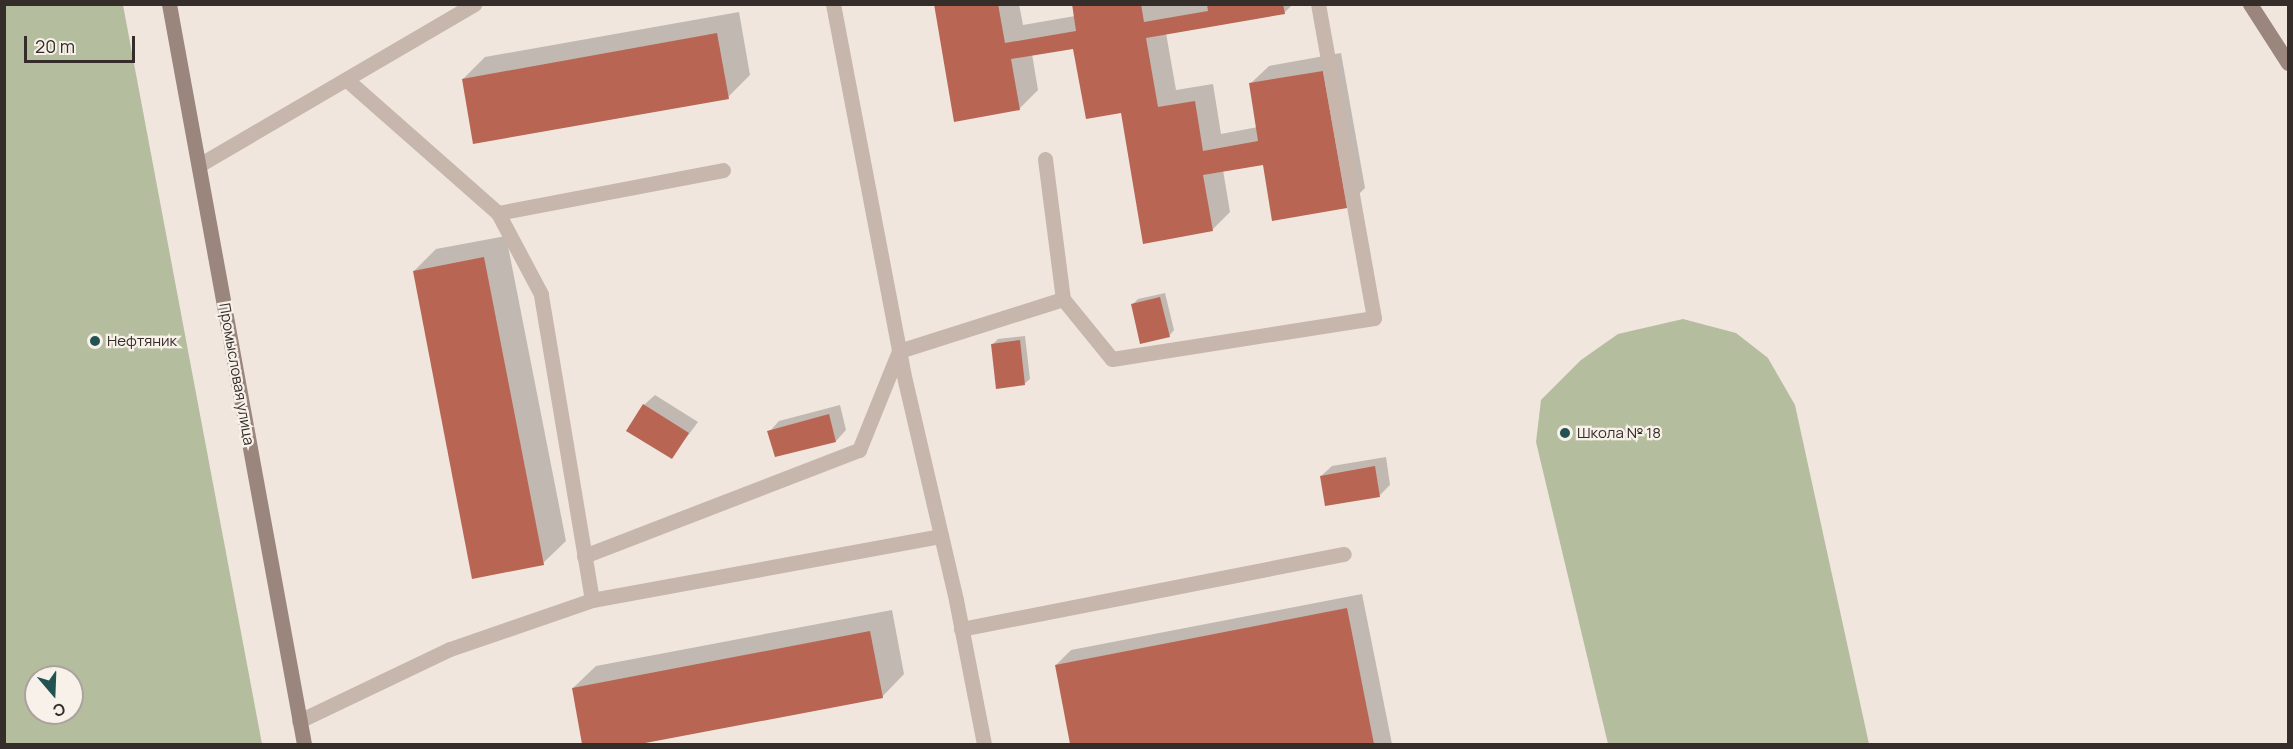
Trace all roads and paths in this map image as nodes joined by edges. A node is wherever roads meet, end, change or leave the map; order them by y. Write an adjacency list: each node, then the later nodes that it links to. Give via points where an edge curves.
1 (169, 4): 9 (street, Промысловая улица)
2 (474, 4): 7 (lane)
3 (833, 4): 13 (lane)
4 (1318, 4): 12 (lane, via 1374,318 1112,359)
5 (2250, 4): 6 (street)
6 (2289, 63)
7 (347, 80): 9 (lane); 11 (lane)
8 (1045, 159): 12 (lane)
9 (199, 165): 19 (street, Промысловая улица)
10 (723, 171): 11 (lane)
11 (498, 213): 16 (lane, via 541,294)
12 (1063, 299): 13 (lane)
13 (899, 351): 14 (lane); 16 (lane, via 859,450)
14 (941, 536): 17 (lane); 18 (lane)
15 (1344, 554): 18 (lane)
16 (584, 556): 17 (lane)
17 (592, 600): 19 (lane, via 450,649)
18 (961, 628): 21 (lane)
19 (299, 721): 20 (street, Промысловая улица)
20 (304, 744)
21 (984, 744)

